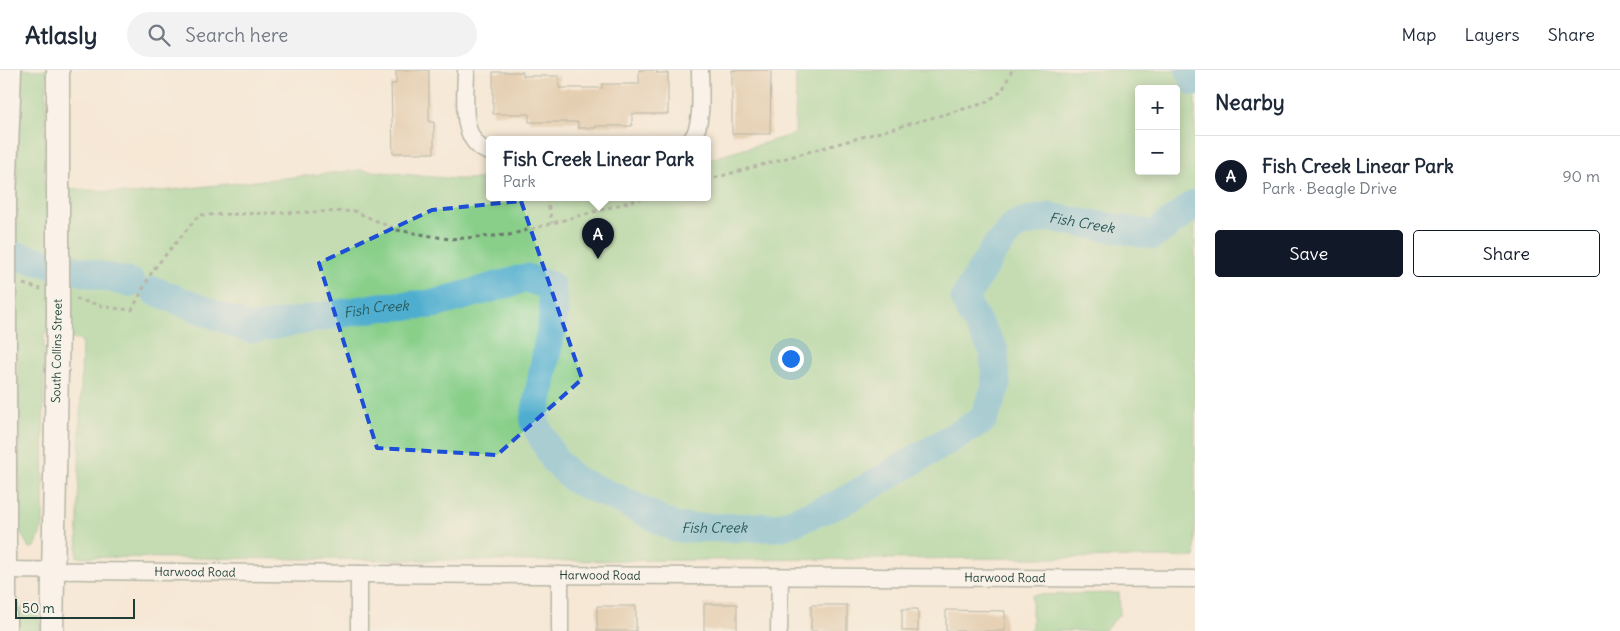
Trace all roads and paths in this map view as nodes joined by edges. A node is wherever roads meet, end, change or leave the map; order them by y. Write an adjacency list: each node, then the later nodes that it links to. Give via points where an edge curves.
1 (10, 70): 15 (main road, bridge, via 5,200)
2 (58, 70): 16 (main road, South Collins Street, bridge)
3 (466, 70): 7 (street, via 466,118 470,137)
4 (700, 70): 6 (street, via 700,110)
5 (1012, 70): 8 (path, via 1002,91 985,103)
6 (694, 136)
7 (486, 151)
8 (711, 179)
9 (548, 201): 11 (path)
10 (633, 201): 11 (path)
11 (552, 223): 14 (path, via 509,235 449,239 397,230 354,211 199,215 154,270 132,310)
12 (18, 283): 13 (path)
13 (46, 291)
14 (74, 298)
15 (5, 570): 16 (street, Harwood Road); 21 (main road)
16 (53, 570): 17 (street, Harwood Road); 22 (main road, South Collins Street)
17 (358, 574): 18 (street, Harwood Road); 23 (street)
18 (560, 575): 19 (street, Harwood Road); 24 (street)
19 (780, 577): 20 (street, Harwood Road); 25 (street)
20 (1195, 580)
21 (4, 631)
22 (52, 631)
23 (359, 631)
24 (560, 631)
25 (779, 631)

